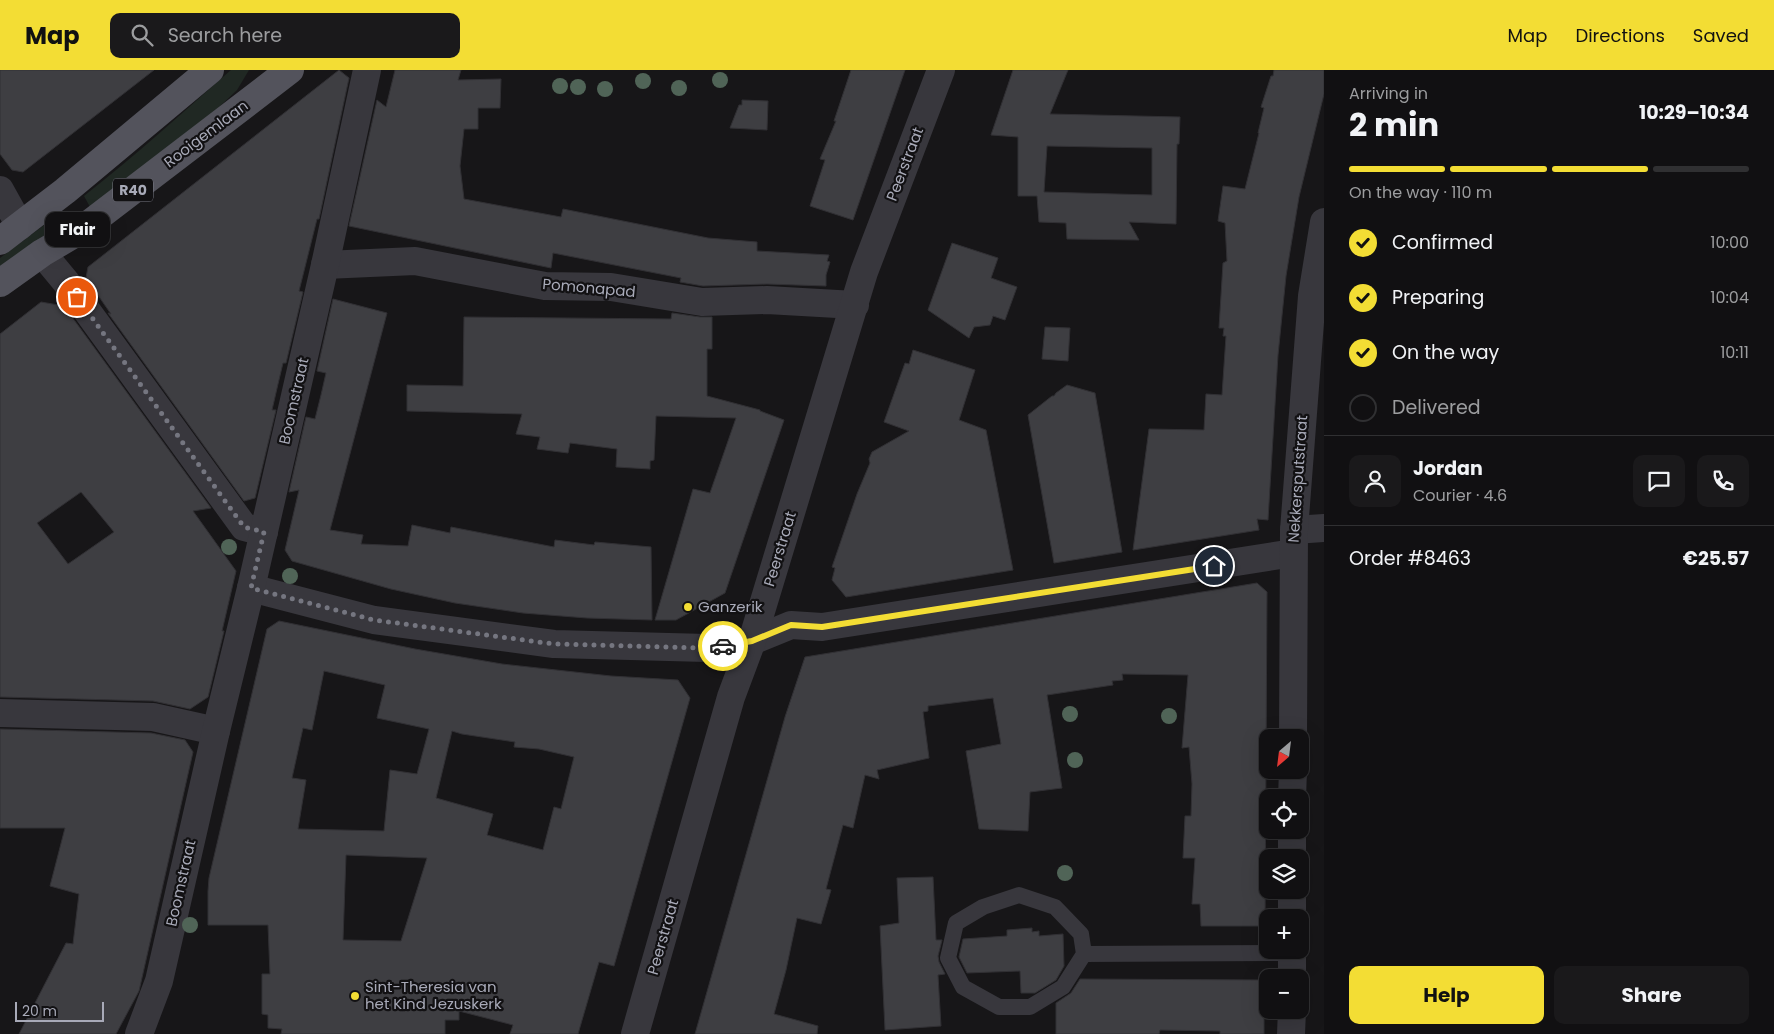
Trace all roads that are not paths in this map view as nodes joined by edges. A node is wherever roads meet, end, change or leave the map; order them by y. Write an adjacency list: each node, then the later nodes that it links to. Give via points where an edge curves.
1 (210, 70): 7 (main road, R40)
2 (290, 70): 8 (main road, Rooigemlaan / R40, via 81,230)
3 (367, 70): 9 (street, Boomstraat)
4 (941, 70): 11 (street, Peerstraat)
5 (0, 190): 7 (street)
6 (1324, 222): 14 (street, Nekkersputstraat, via 1312,296)
7 (10, 234)
8 (42, 253): 10 (main road, Rooigemlaan / R40); 13 (street, via 244,527)
9 (325, 265): 11 (street, Pomonapad, via 415,261 545,286 611,287 702,302 767,300); 13 (street, Boomstraat)
10 (0, 283)
11 (855, 305): 16 (street, Peerstraat)
12 (1324, 528): 14 (street)
13 (264, 532): 15 (street, Boomstraat)
14 (1294, 541): 16 (street, via 822,627 791,625); 18 (street, Nekkersputstraat)
15 (251, 588): 16 (street, via 374,620 554,644 707,648); 19 (street, Boomstraat)
16 (752, 641): 24 (street, Peerstraat, via 731,697)
17 (0, 713): 19 (street, via 153,717)
18 (1293, 729)
19 (216, 731): 23 (street, Boomstraat, via 159,981)
20 (1084, 954): 20 (lane, via 1063,986 1030,1007 999,1006 963,987 948,958 956,923 983,907 1019,895 1055,907 1081,934); 21 (lane)
21 (1292, 960)
22 (1292, 1019): 25 (street)
23 (139, 1034)
24 (635, 1034)
25 (1291, 1034)

